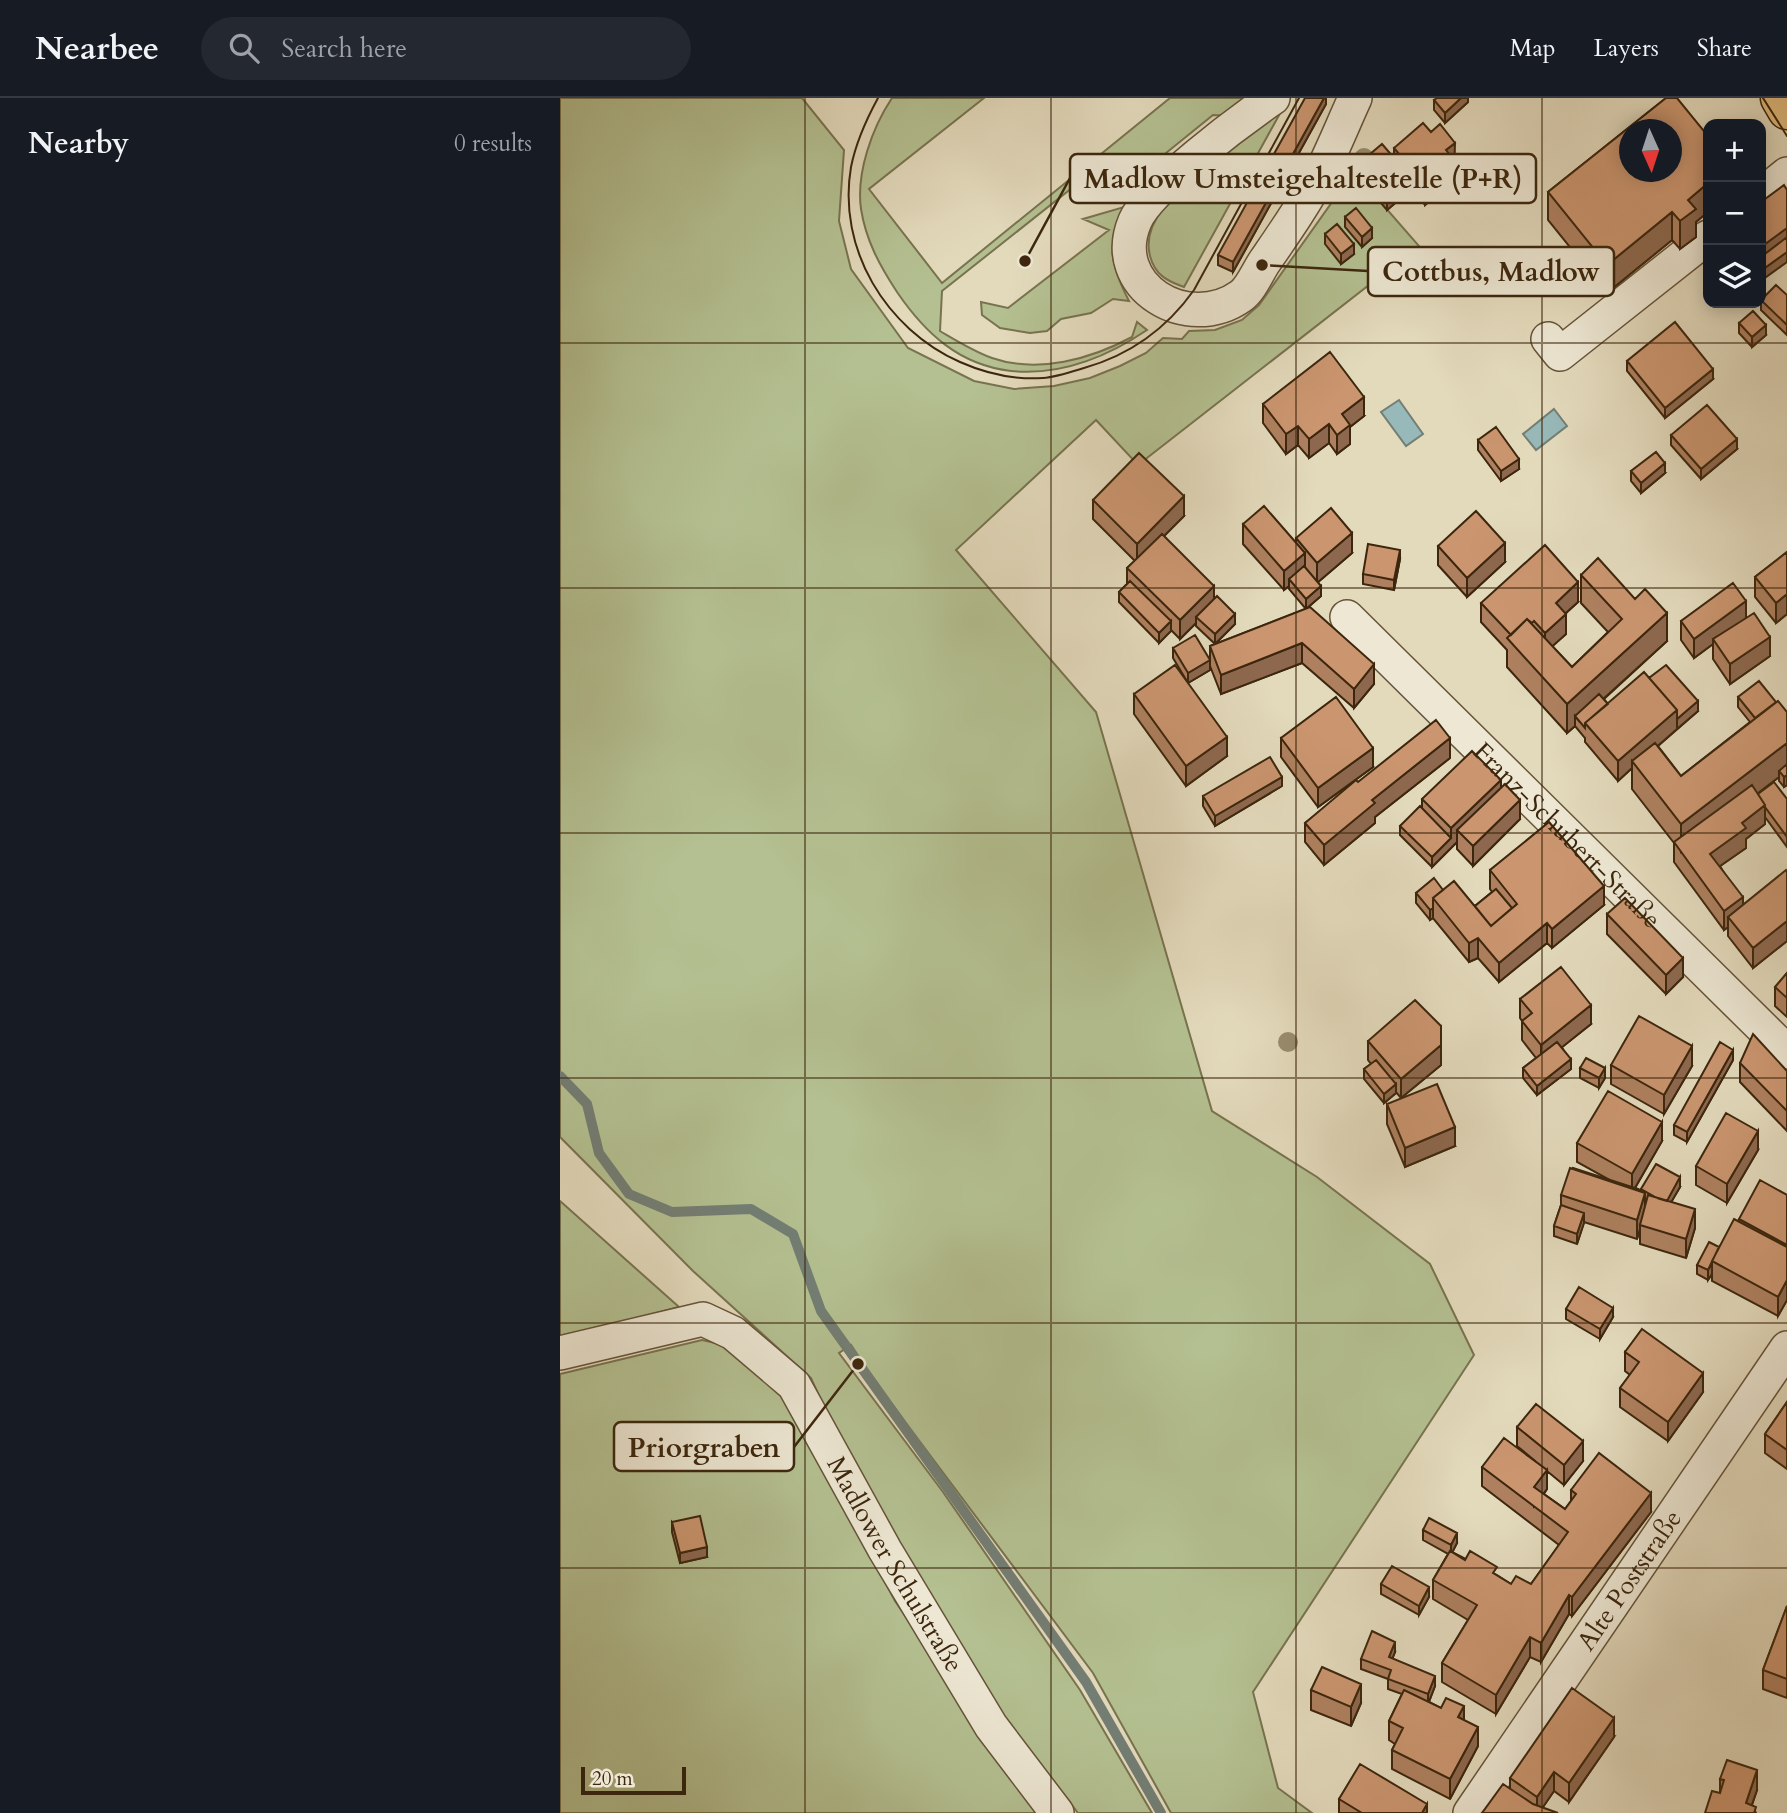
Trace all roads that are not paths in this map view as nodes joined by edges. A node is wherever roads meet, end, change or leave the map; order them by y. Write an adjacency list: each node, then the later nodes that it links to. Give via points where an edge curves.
1 (1273, 98): 2 (street, via 1152,195 1136,218 1129,250 1137,275 1152,294 1180,309 1217,307 1242,295 1321,172)
2 (1355, 98)
3 (1780, 98): 4 (main road)
4 (1787, 110)
5 (1787, 174): 6 (street)
6 (1766, 191)
7 (1703, 241): 8 (street, via 1560,354)
8 (1548, 339)
9 (1347, 617): 10 (street, Franz-Schubert-Straße)
10 (1787, 1052)
11 (1787, 1348): 14 (street, Alte Poststraße)
12 (560, 1353): 13 (street, Madlower Schulstraße, via 703,1319 733,1333 794,1385 885,1550 991,1727)
13 (1057, 1813)
14 (1469, 1813)

